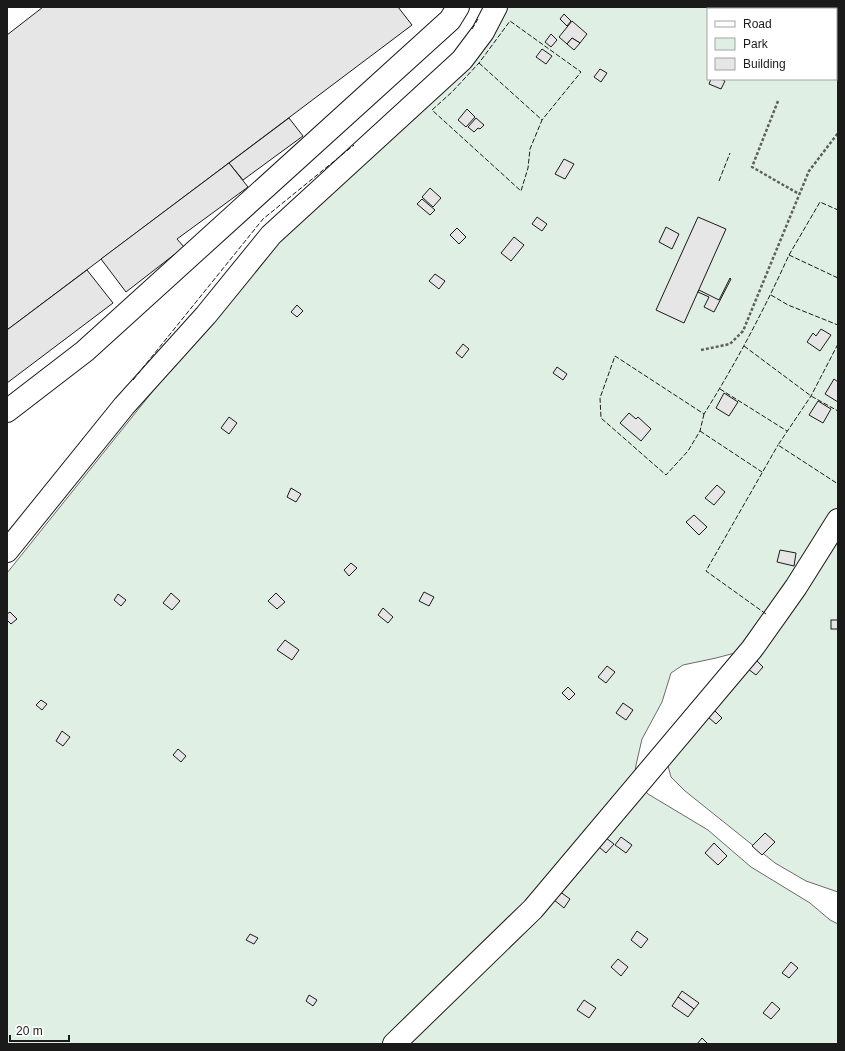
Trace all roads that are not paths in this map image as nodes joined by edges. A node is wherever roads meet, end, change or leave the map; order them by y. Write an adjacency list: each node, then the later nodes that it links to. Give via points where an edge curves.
1 (458, 7): 3 (lane, via 450,20 85,351)
2 (496, 7): 5 (lane, via 483,32 462,60 271,235 206,315 124,406)
3 (7, 411)
4 (838, 520): 6 (lane, via 796,587 752,649 533,910)
5 (7, 551)
6 (394, 1044)

